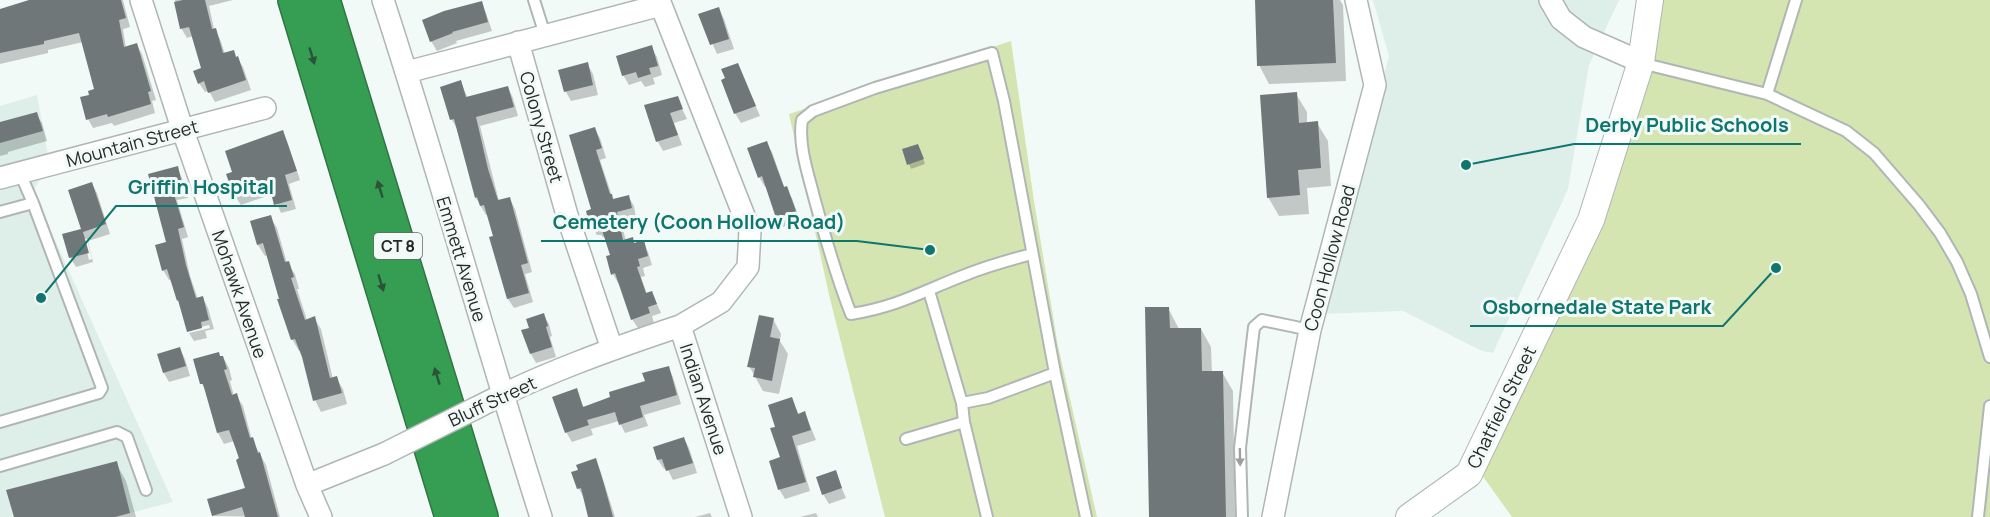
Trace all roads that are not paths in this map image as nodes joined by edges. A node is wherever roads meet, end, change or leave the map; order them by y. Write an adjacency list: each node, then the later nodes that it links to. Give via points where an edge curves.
1 (141, 0): 16 (street, Mohawk Avenue)
2 (295, 0): 26 (highway, CT 8, one-way to 26)
3 (323, 0): 37 (highway, CT 8, one-way to 3)
4 (382, 0): 13 (street, Emmett Avenue)
5 (534, 0): 10 (lane)
6 (1356, 0): 23 (street, Coon Hollow Road, via 1375,85)
7 (1550, 0): 12 (street, via 1561,19 1584,37)
8 (1650, 0): 12 (street, Chatfield Street)
9 (1796, 0): 14 (lane)
10 (545, 35): 11 (street); 22 (street, Indian Avenue, via 661,4 750,231 748,267 721,303)
11 (518, 42): 13 (street); 24 (street, Colony Street, via 567,215)
12 (1641, 62): 14 (lane); 47 (street, Chatfield Street, via 1591,220 1469,474)
13 (407, 72): 28 (street, Emmett Avenue)
14 (1767, 94): 25 (lane, via 1846,131 1874,153 1919,205 1957,262)
15 (265, 108): 16 (street, Mountain Street)
16 (182, 128): 17 (street, Mountain Street); 35 (street, Mohawk Avenue)
17 (10, 176): 18 (lane)
18 (33, 203): 19 (lane); 31 (lane, via 102,388 99,393)
19 (0, 212)
20 (1032, 254): 21 (lane, via 964,275); 21 (lane, via 992,53 813,111 802,120 800,132 834,272 851,314 899,304); 27 (lane)
21 (929, 291): 29 (lane)
22 (680, 326): 24 (street, Bluff Street); 42 (street, Indian Avenue)
23 (1310, 330): 45 (lane, one-way to 45, via 1262,320 1254,327 1240,448); 46 (street, Coon Hollow Road)
24 (612, 349): 28 (street, Bluff Street)
25 (1990, 357)
26 (406, 365): 39 (highway); 40 (highway, CT 8)
27 (1055, 374): 29 (lane); 44 (lane)
28 (502, 394): 35 (street, Bluff Street, bridge, via 384,454); 41 (street, Emmett Avenue)
29 (962, 403): 32 (lane)
30 (1990, 406): 48 (lane)
31 (0, 422)
32 (964, 422): 33 (lane); 43 (lane)
33 (906, 439)
34 (0, 466): 36 (lane, via 117,432 127,437)
35 (307, 486): 38 (street, Mohawk Avenue)
36 (146, 490)
37 (479, 509)
38 (321, 517)
39 (436, 517)
40 (452, 517)
41 (541, 517)
42 (741, 517)
43 (987, 517)
44 (1086, 517)
45 (1242, 517)
46 (1273, 517)
47 (1409, 517)
48 (1978, 517)

